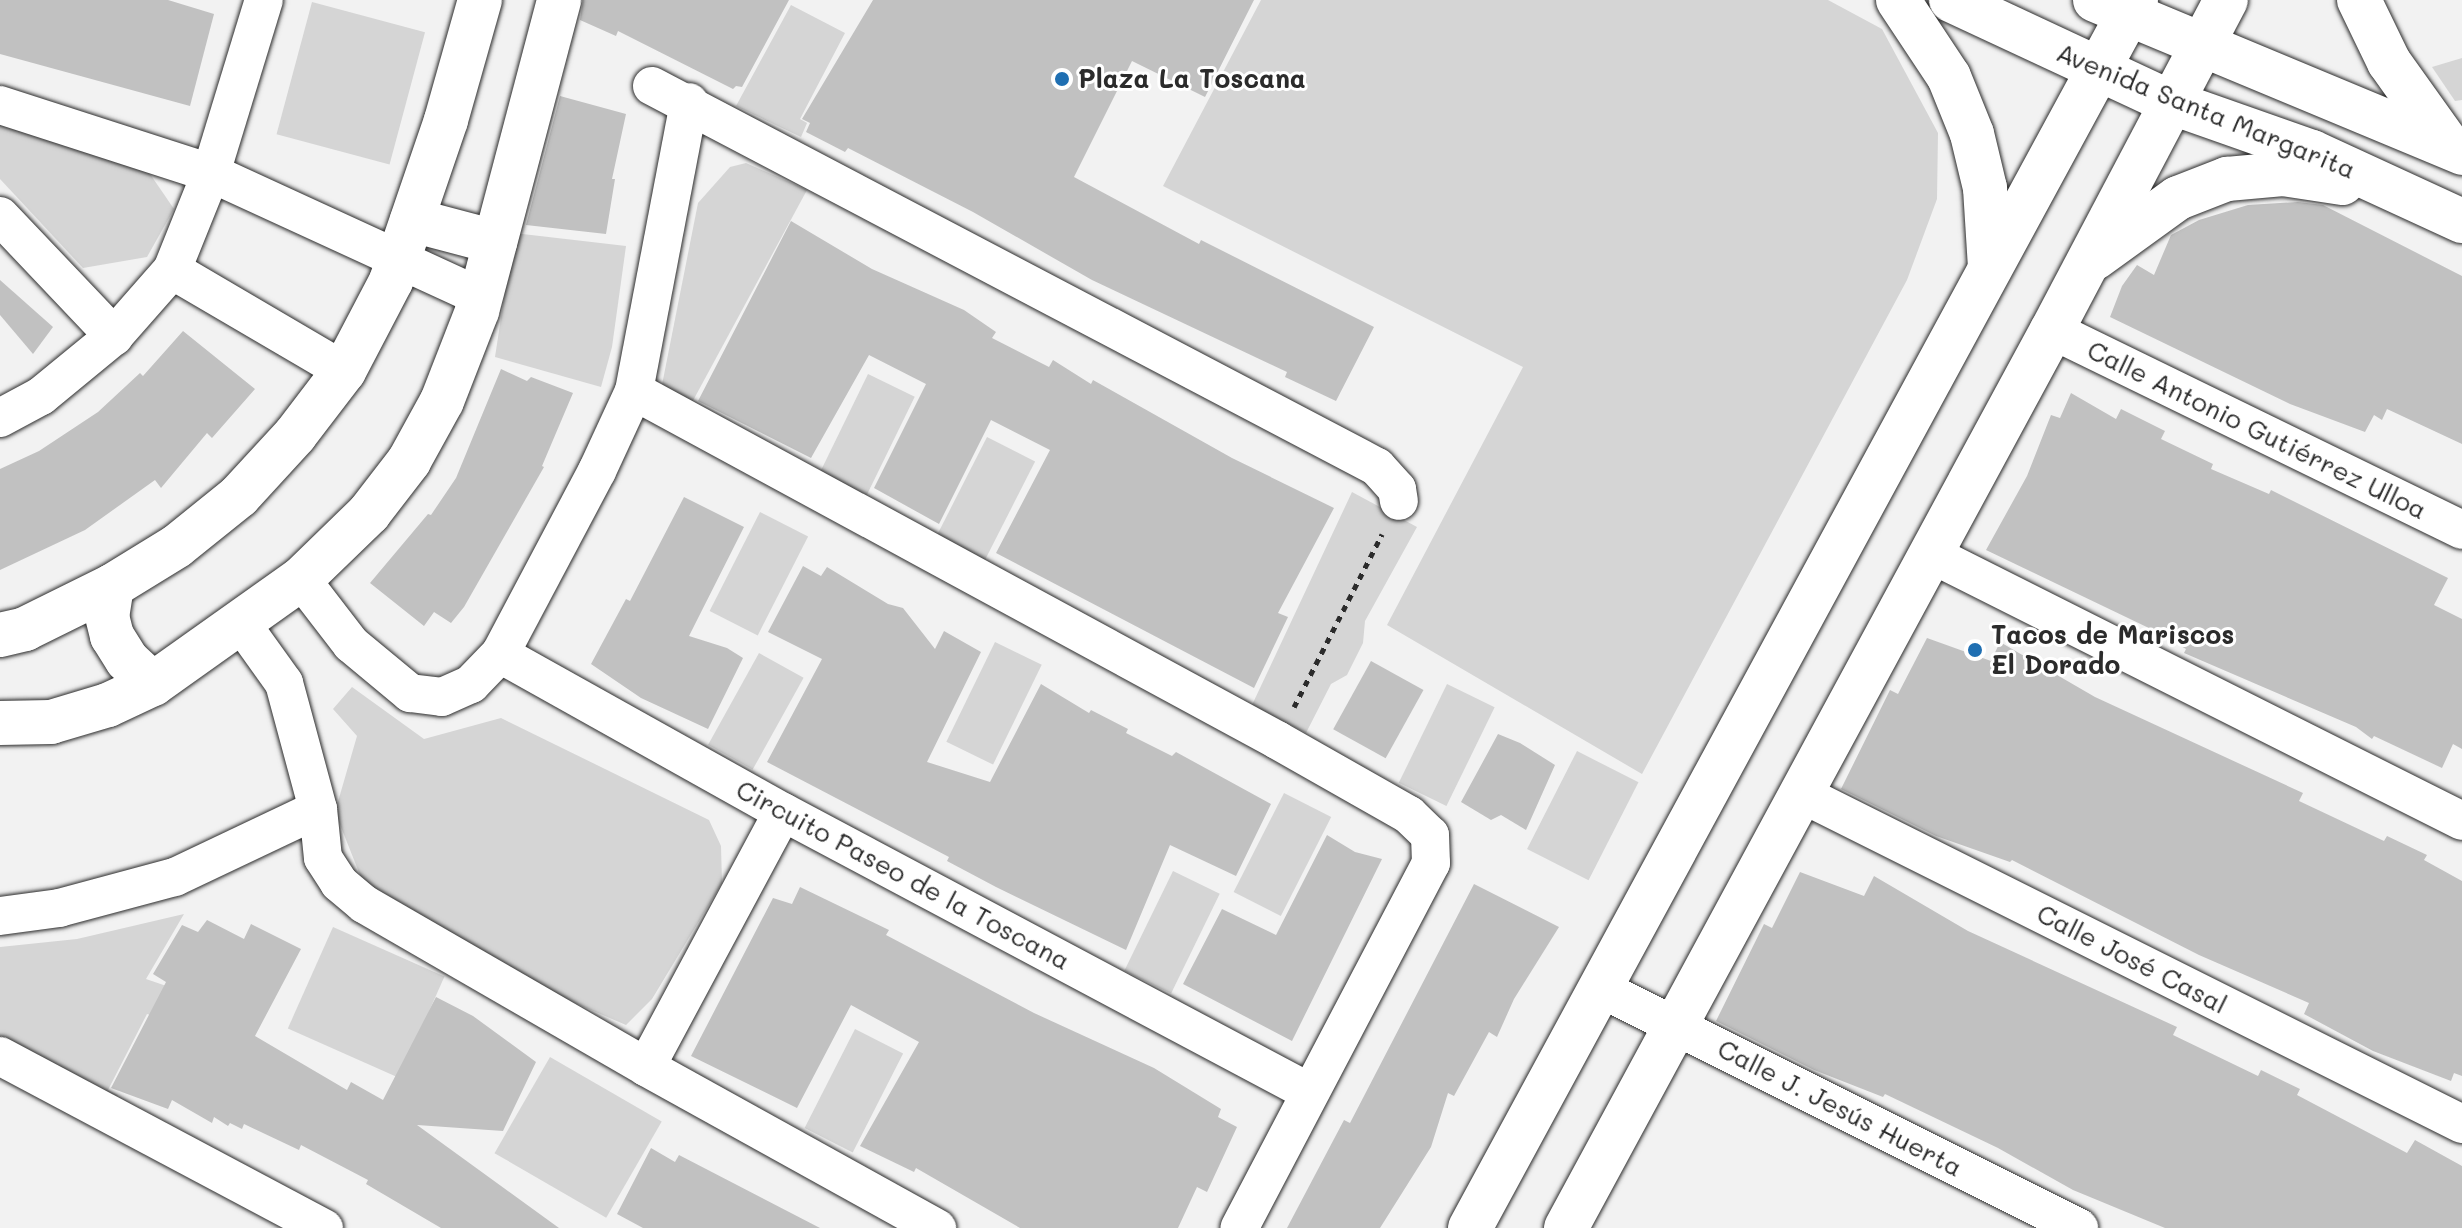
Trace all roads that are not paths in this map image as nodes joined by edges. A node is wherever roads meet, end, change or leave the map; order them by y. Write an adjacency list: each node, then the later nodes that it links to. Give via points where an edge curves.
1 (264, 0): 16 (street)
2 (480, 0): 20 (main road)
3 (559, 0): 21 (main road)
4 (1898, 0): 23 (main road, via 1949,77 1972,134 1985,188)
5 (1951, 0): 10 (main road, Avenida Santa Margarita)
6 (2226, 0): 9 (main road)
7 (2359, 0): 15 (main road, via 2389,62)
8 (2119, 5): 9 (main road); 10 (main road)
9 (2200, 47): 13 (main road); 15 (main road)
10 (2097, 70): 13 (main road, Avenida Santa Margarita); 23 (main road)
11 (652, 86): 12 (street)
12 (689, 102): 29 (street); 31 (street, via 1377,467 1397,489)
13 (2170, 102): 17 (main road, Avenida Santa Margarita, via 2312,152); 22 (main road)
14 (0, 105): 16 (street)
15 (2455, 150)
16 (211, 173): 20 (street); 24 (street)
17 (2405, 193): 19 (main road, Avenida Santa Margarita); 22 (main road, via 2283,174 2227,179 2178,198)
18 (0, 216): 27 (street)
19 (2462, 221)
20 (406, 240): 21 (main road); 25 (street); 28 (main road)
21 (495, 242): 25 (main road)
22 (2087, 264): 26 (main road)
23 (1990, 269): 46 (main road)
24 (172, 270): 27 (street); 28 (street)
25 (481, 297): 34 (main road, via 442,401 409,461 369,513)
26 (2052, 330): 32 (street, Calle Antonio Gutiérrez Ulloa); 33 (main road)
27 (114, 336): 30 (street, via 41,396)
28 (344, 371): 35 (main road, via 239,496 177,546)
29 (634, 391): 38 (street); 50 (street, via 1277,740 1409,815 1430,835 1431,863)
30 (0, 418)
31 (1399, 501)
32 (2462, 530)
33 (1931, 554): 41 (main road); 44 (street)
34 (301, 579): 36 (main road); 38 (street, via 351,644 410,693 442,697 471,684)
35 (112, 586): 37 (main road, via 25,629); 39 (main road, via 107,616 112,636 127,660)
36 (241, 623): 39 (main road); 42 (street, via 284,683)
37 (0, 635)
38 (500, 654): 43 (street, Circuito Paseo de la Toscana)
39 (153, 684): 40 (main road, via 51,722)
40 (0, 723)
41 (1802, 794): 47 (main road); 51 (street, Calle José Casal)
42 (318, 809): 45 (street, via 175,877 59,908); 49 (street, via 323,858 339,883 364,904)
43 (783, 812): 49 (street); 50 (street, Circuito Paseo de la Toscana)
44 (2462, 821)
45 (0, 916)
46 (1600, 988): 47 (street, Calle J. Jesús Huerta); 55 (main road)
47 (1677, 1027): 56 (main road); 57 (street, Calle J. Jesús Huerta)
48 (0, 1056): 52 (street)
49 (646, 1067): 53 (street)
50 (1309, 1092): 54 (street)
51 (2462, 1124)
52 (324, 1228)
53 (937, 1228)
54 (1239, 1228)
55 (1470, 1228)
56 (1566, 1228)
57 (2079, 1228)

